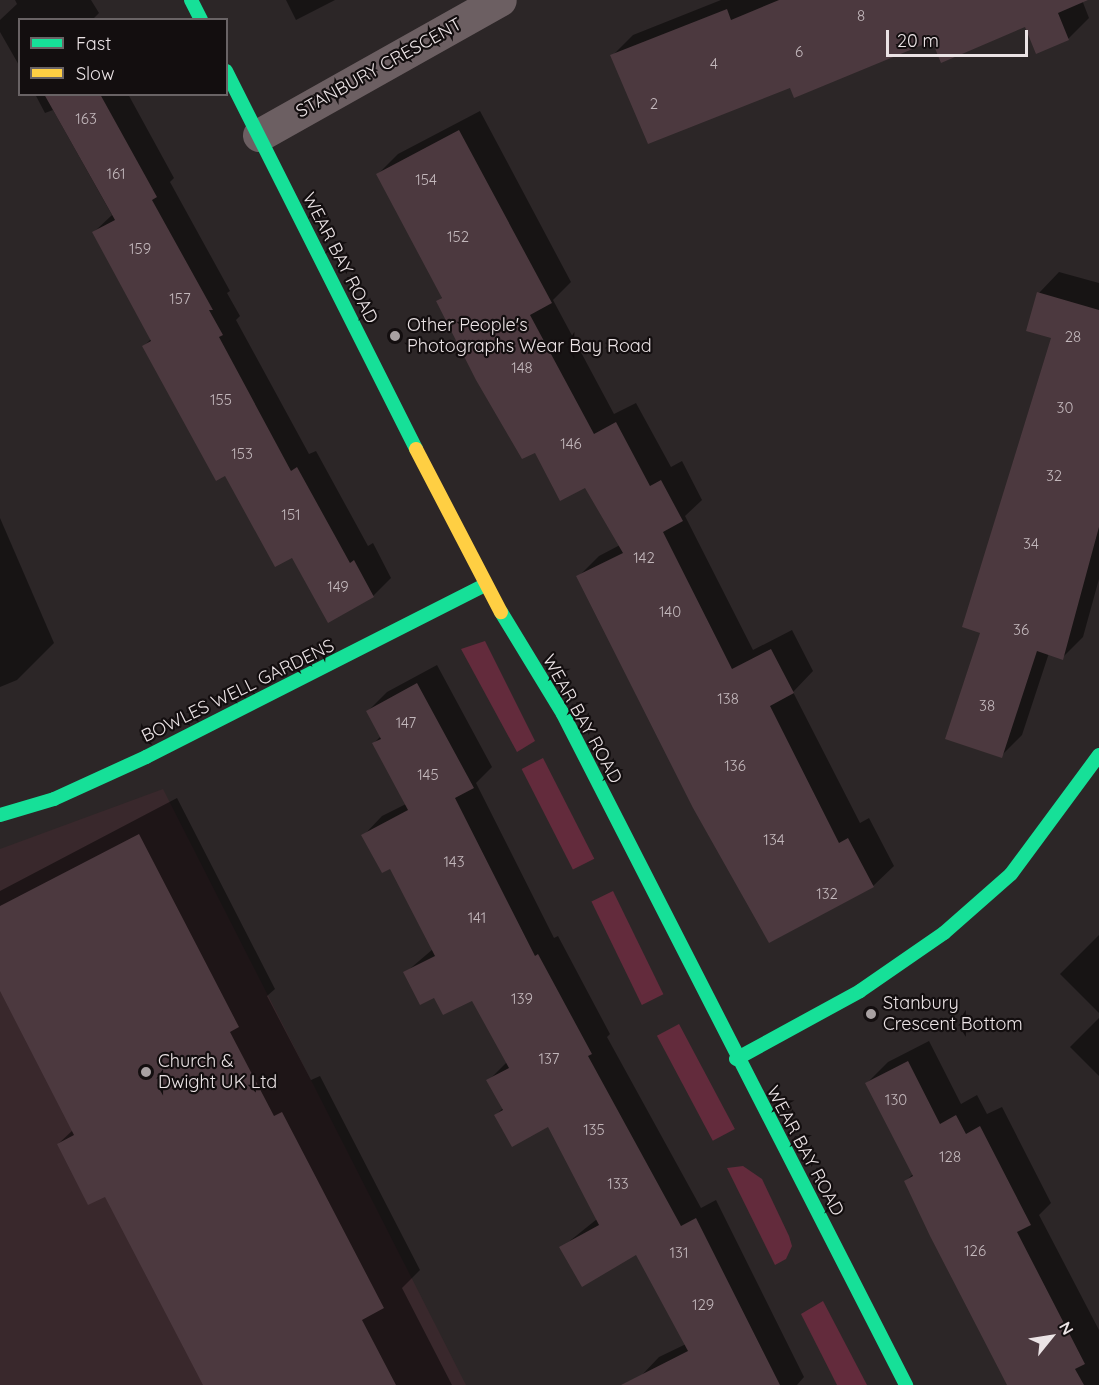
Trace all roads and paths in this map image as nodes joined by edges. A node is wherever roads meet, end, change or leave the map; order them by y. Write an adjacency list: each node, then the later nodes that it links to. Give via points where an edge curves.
1 (191, 0): 3 (street)
2 (500, 0): 5 (street, STANBURY CRESCENT)
3 (200, 18)
4 (228, 75): 5 (street, WEAR BAY ROAD)
5 (259, 135): 6 (street, WEAR BAY ROAD)
6 (485, 585): 8 (street, BOWLES WELL GARDENS, via 156,753 54,799); 9 (street, WEAR BAY ROAD, via 563,714)
7 (1099, 755): 9 (street, via 1011,874 944,933 860,991)
8 (0, 815)
9 (736, 1059): 10 (street, WEAR BAY ROAD)
10 (906, 1385)

